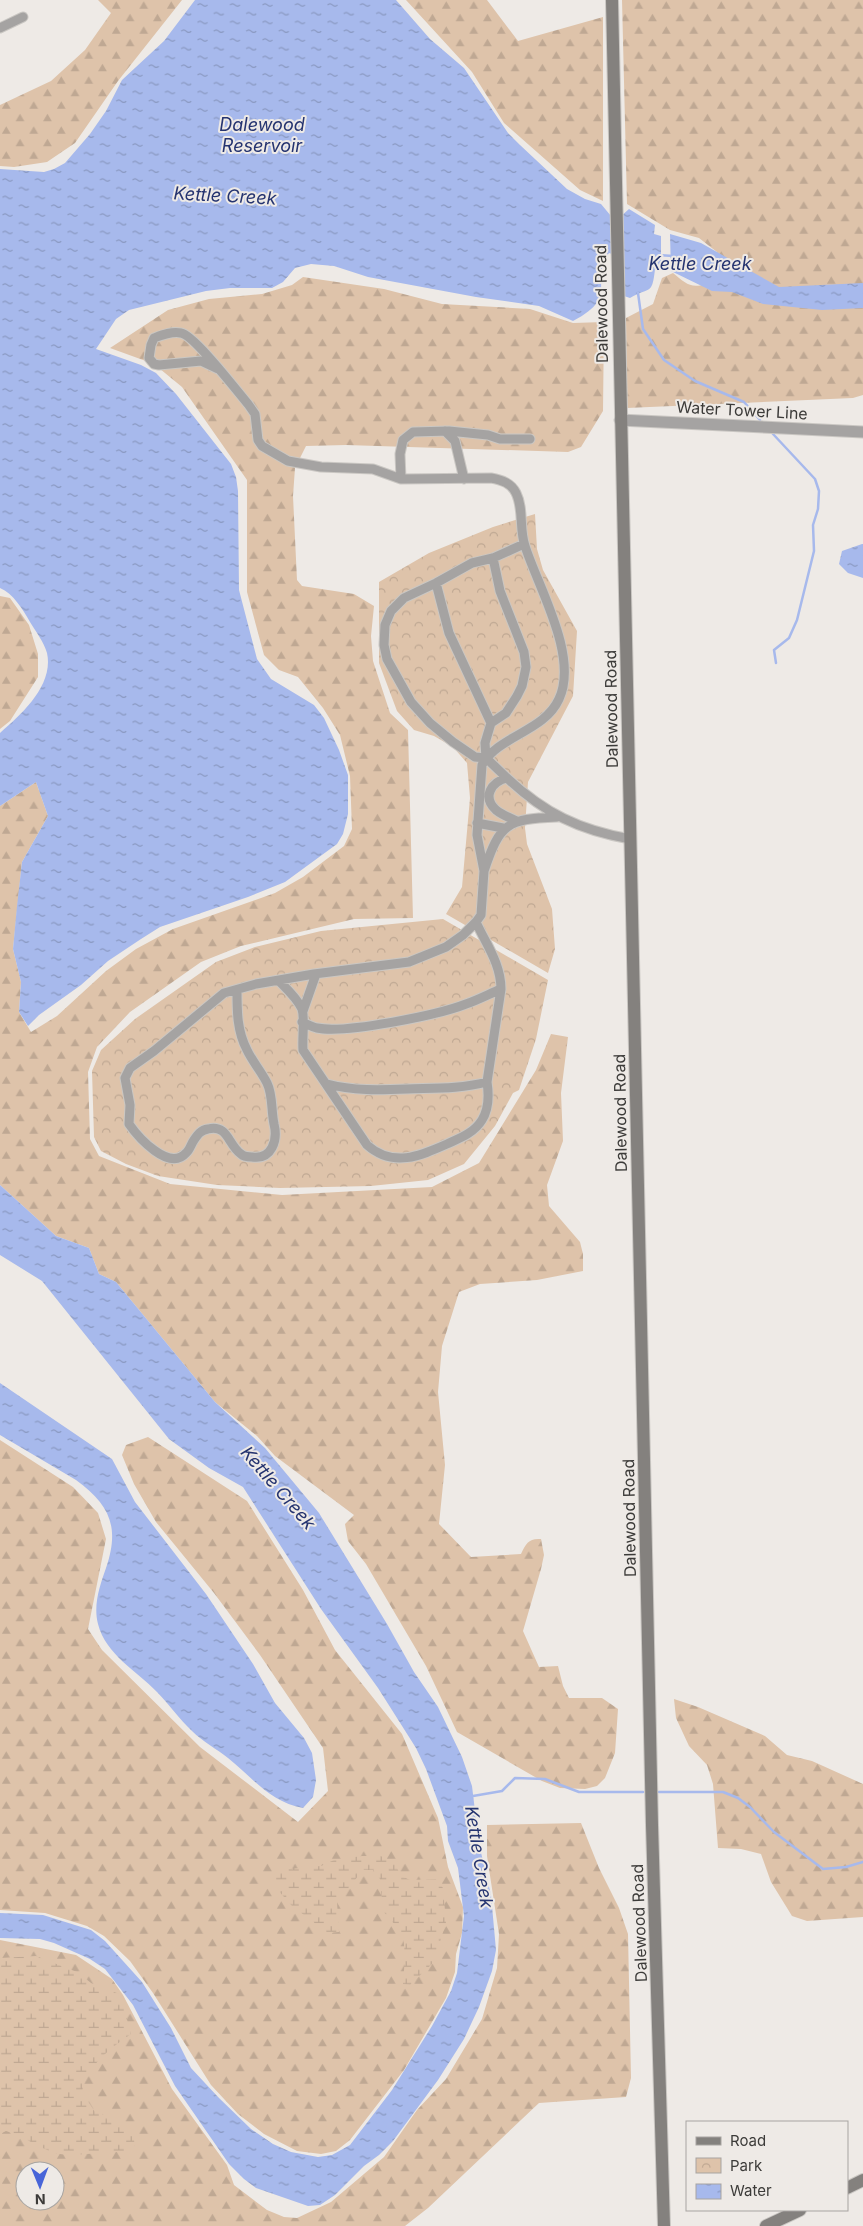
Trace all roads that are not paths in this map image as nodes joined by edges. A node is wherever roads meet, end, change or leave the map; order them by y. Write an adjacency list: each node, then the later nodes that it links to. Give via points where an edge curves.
1 (612, 0): 5 (main road, Dalewood Road)
2 (24, 17): 3 (street)
3 (0, 28)
4 (218, 369): 4 (street, via 187,335 180,332 154,338 151,344 149,358 154,364 201,361); 9 (street, via 255,414 258,440 266,449 302,464 372,469)
5 (620, 420): 7 (street, Water Tower Line); 21 (main road, Dalewood Road)
6 (445, 431): 8 (street, via 500,439); 9 (street, via 413,432 402,440); 10 (street, via 455,441)
7 (863, 432)
8 (530, 439)
9 (401, 479): 10 (street)
10 (464, 479): 11 (street, via 500,480 512,486 519,504)
11 (524, 544): 12 (street); 15 (street, via 557,633 564,668 563,689 558,701 535,726)
12 (493, 558): 13 (street, via 472,563); 14 (street, via 500,591 524,652 526,667 517,696 506,713)
13 (436, 583): 14 (street, via 449,633); 15 (street, via 404,598 391,612 385,625 387,659 410,702 430,723 475,757)
14 (492, 723): 15 (street, via 485,743)
15 (486, 758): 16 (street); 19 (street, via 482,765)
16 (507, 778): 17 (street, via 527,797); 18 (street, via 492,785 488,795 497,811)
17 (557, 817): 18 (street); 21 (street, via 600,834)
18 (517, 821): 20 (street)
19 (477, 822): 20 (street); 22 (street)
20 (503, 828): 22 (street)
21 (630, 839): 35 (main road, Dalewood Road)
22 (484, 871): 23 (street, via 481,915)
23 (476, 922): 24 (street, via 446,947 409,962); 26 (street, via 496,962)
24 (316, 974): 25 (street); 28 (street)
25 (279, 981): 27 (street); 28 (street)
26 (501, 988): 29 (street, via 433,1014 371,1025 332,1029); 30 (street)
27 (237, 991): 27 (street, via 224,993 127,1073 129,1124 147,1145 163,1157 186,1154 202,1130 215,1127 222,1130 241,1155 260,1158 270,1151 275,1142 266,1083 246,1048 238,1024)
28 (303, 1011): 29 (street)
29 (302, 1022): 31 (street, via 303,1050)
30 (487, 1082): 31 (street, via 445,1089 369,1090); 31 (street, via 487,1111 481,1122 468,1134 413,1157 386,1156 376,1152 367,1144)
31 (327, 1084)
32 (863, 2180): 33 (main road)
33 (848, 2188)
34 (798, 2211): 36 (main road)
35 (664, 2226)
36 (766, 2226)

